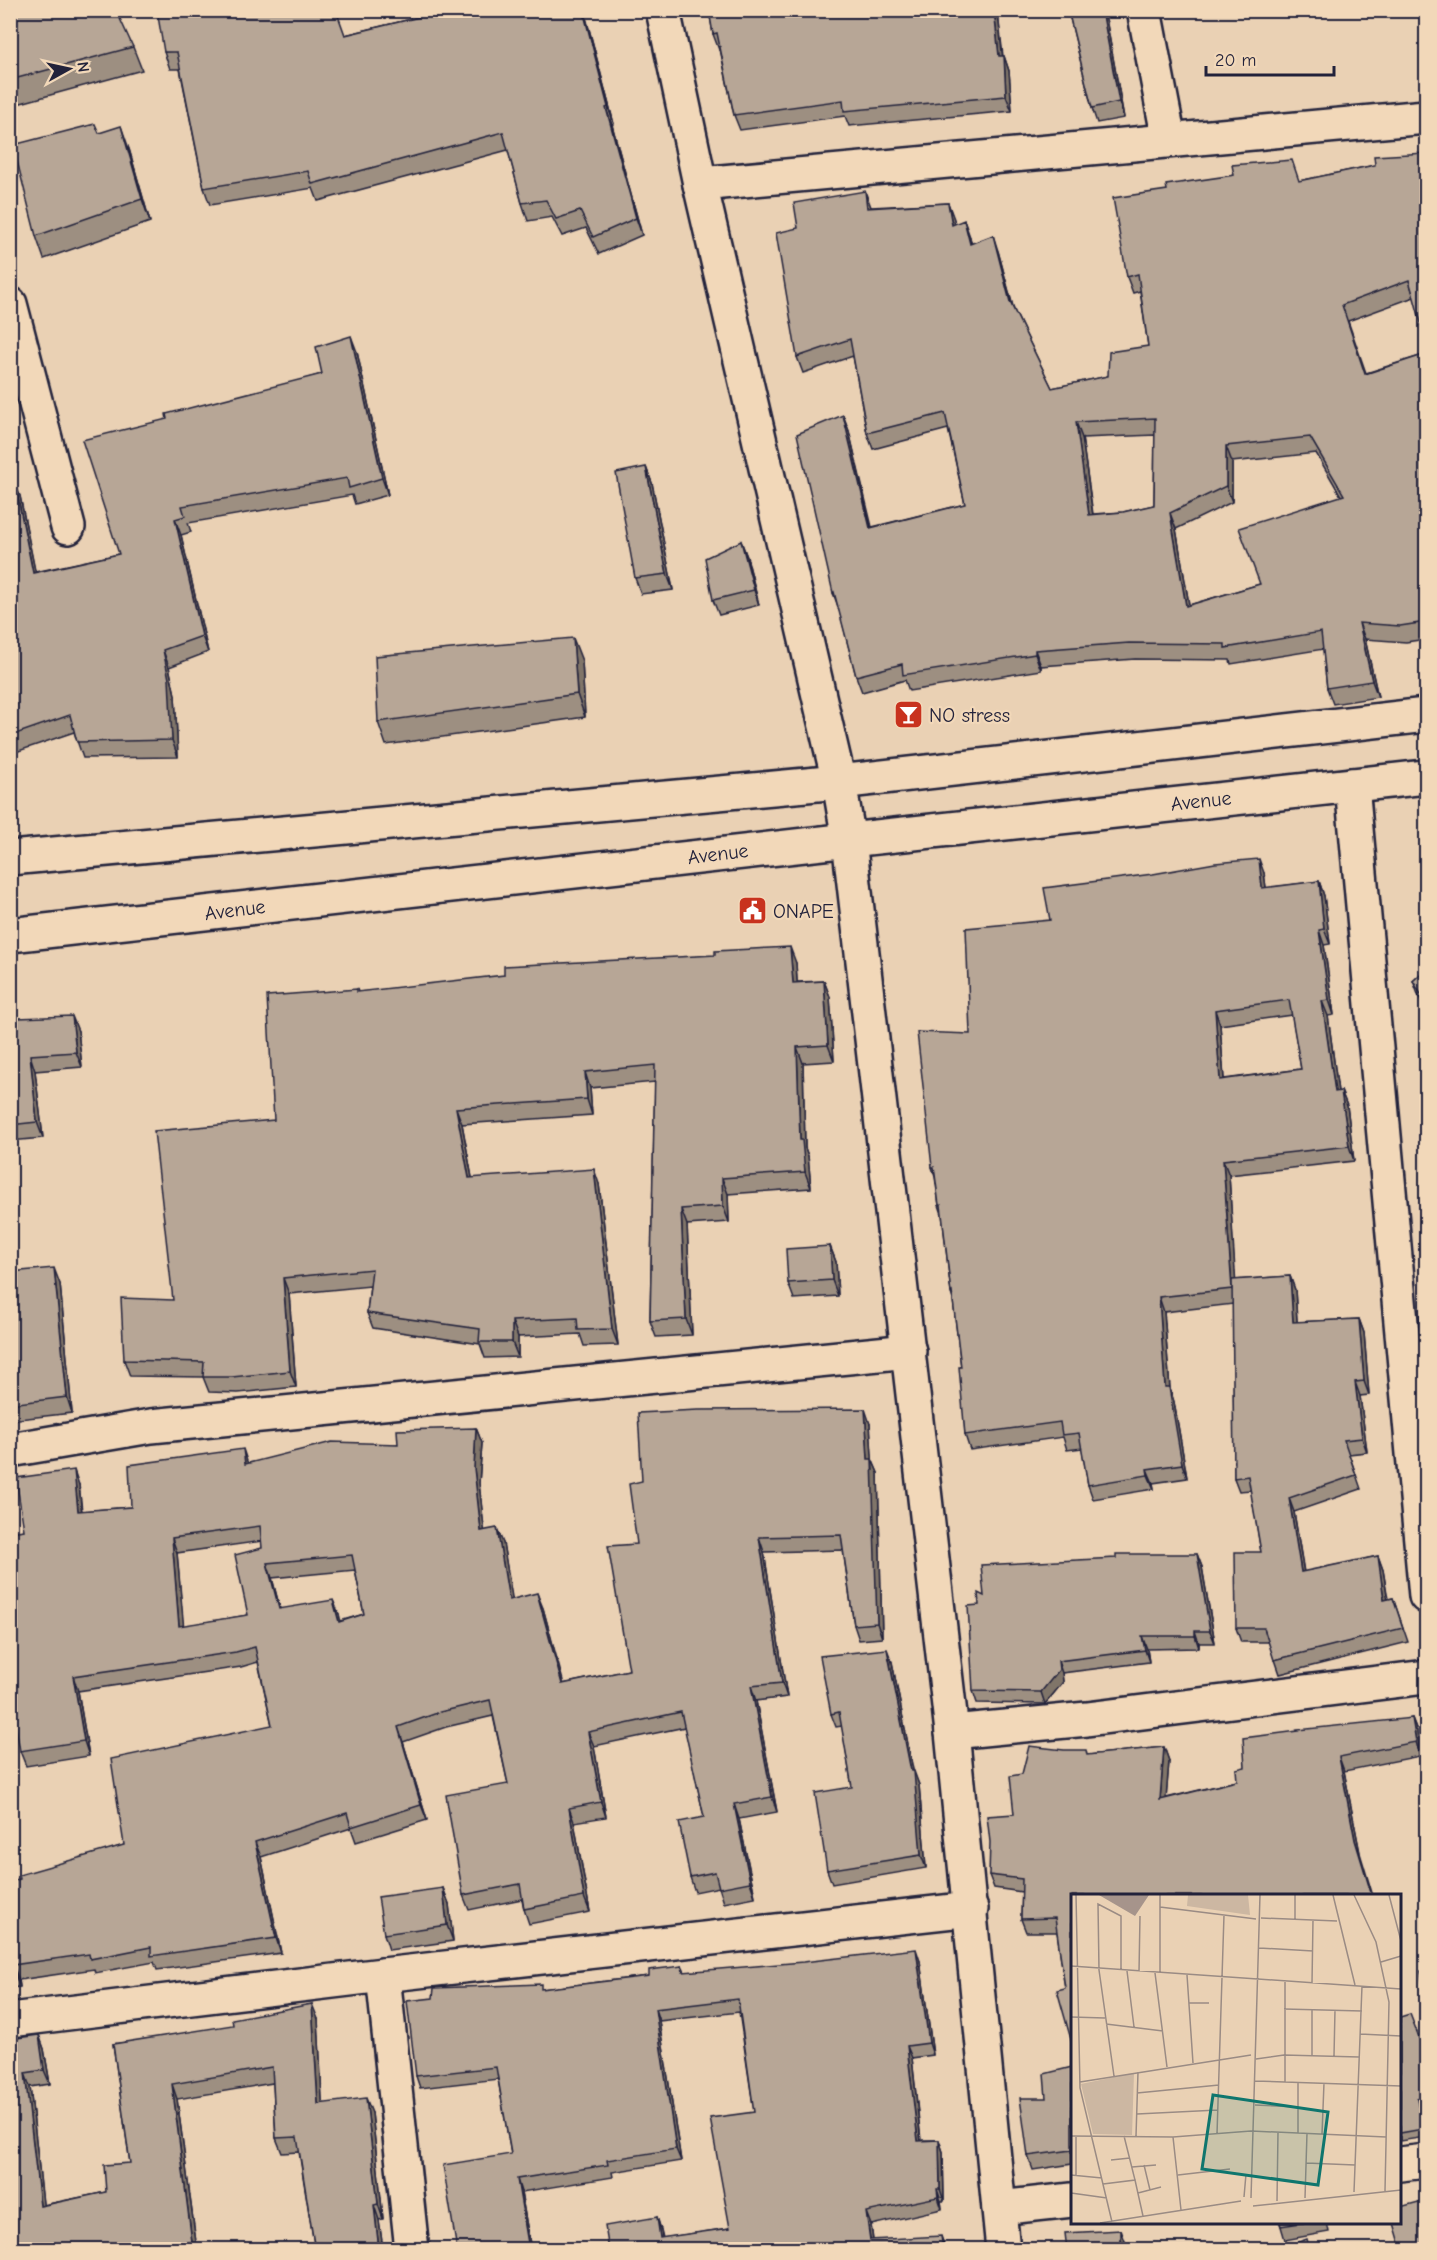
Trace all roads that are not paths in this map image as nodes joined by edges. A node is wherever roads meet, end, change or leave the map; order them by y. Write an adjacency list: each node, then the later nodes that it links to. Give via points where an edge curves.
1 (663, 10): 5 (main road)
2 (1144, 10): 4 (main road)
3 (1426, 117): 4 (main road)
4 (1169, 140): 5 (main road)
5 (699, 184): 10 (main road)
6 (10, 304): 7 (main road)
7 (68, 527)
8 (1426, 715): 10 (main road)
9 (1426, 777): 11 (main road, Avenue)
10 (839, 782): 12 (main road); 13 (main road)
11 (1352, 785): 12 (main road, Avenue); 17 (main road)
12 (849, 840): 14 (main road, Avenue); 15 (main road)
13 (10, 858)
14 (10, 935)
15 (909, 1351): 16 (main road, via 151,1426); 19 (main road)
16 (10, 1450)
17 (1426, 1596)
18 (1426, 1677): 19 (main road)
19 (952, 1732): 20 (main road)
20 (970, 1909): 21 (main road); 26 (main road)
21 (383, 1975): 22 (main road); 27 (main road)
22 (10, 2020)
23 (1426, 2162): 24 (main road)
24 (1401, 2164)
25 (1071, 2200): 26 (main road)
26 (999, 2208): 28 (main road)
27 (412, 2250)
28 (1003, 2250)

